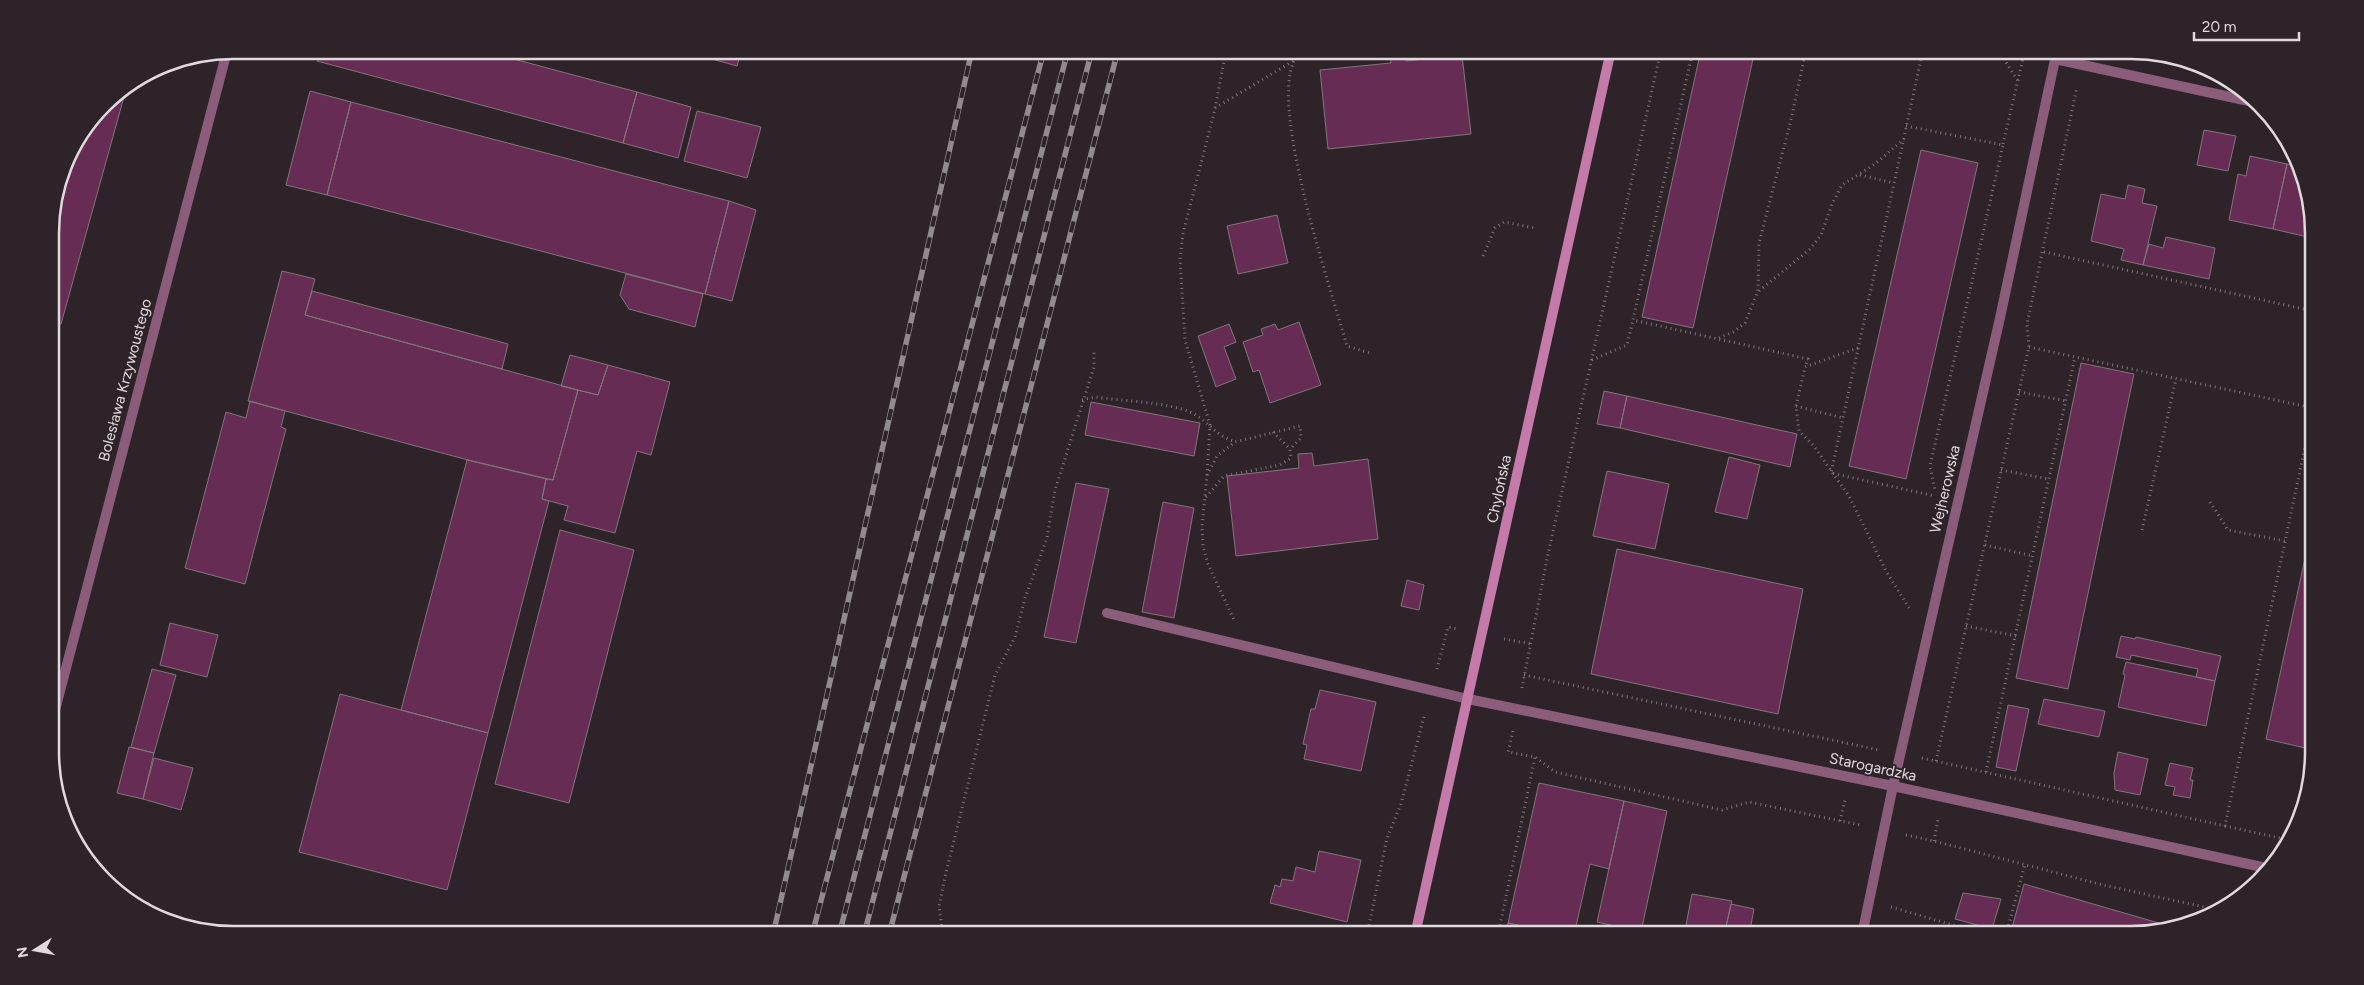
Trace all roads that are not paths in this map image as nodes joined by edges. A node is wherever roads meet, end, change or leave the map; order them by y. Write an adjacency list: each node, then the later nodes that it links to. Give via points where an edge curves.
1 (224, 59): 7 (street, Bolesława Krzywoustego)
2 (1609, 59): 8 (street, Chylońska)
3 (2055, 59): 9 (street, Wejherowska, via 2000,318)
4 (2066, 59): 5 (street)
5 (2242, 100)
6 (1107, 613): 8 (street, Starogardzka)
7 (59, 695)
8 (1468, 699): 9 (street, Starogardzka); 11 (street, Chylońska)
9 (1893, 786): 10 (street, Starogardzka); 12 (street, Wejherowska)
10 (2262, 866)
11 (1417, 926)
12 (1864, 926)

